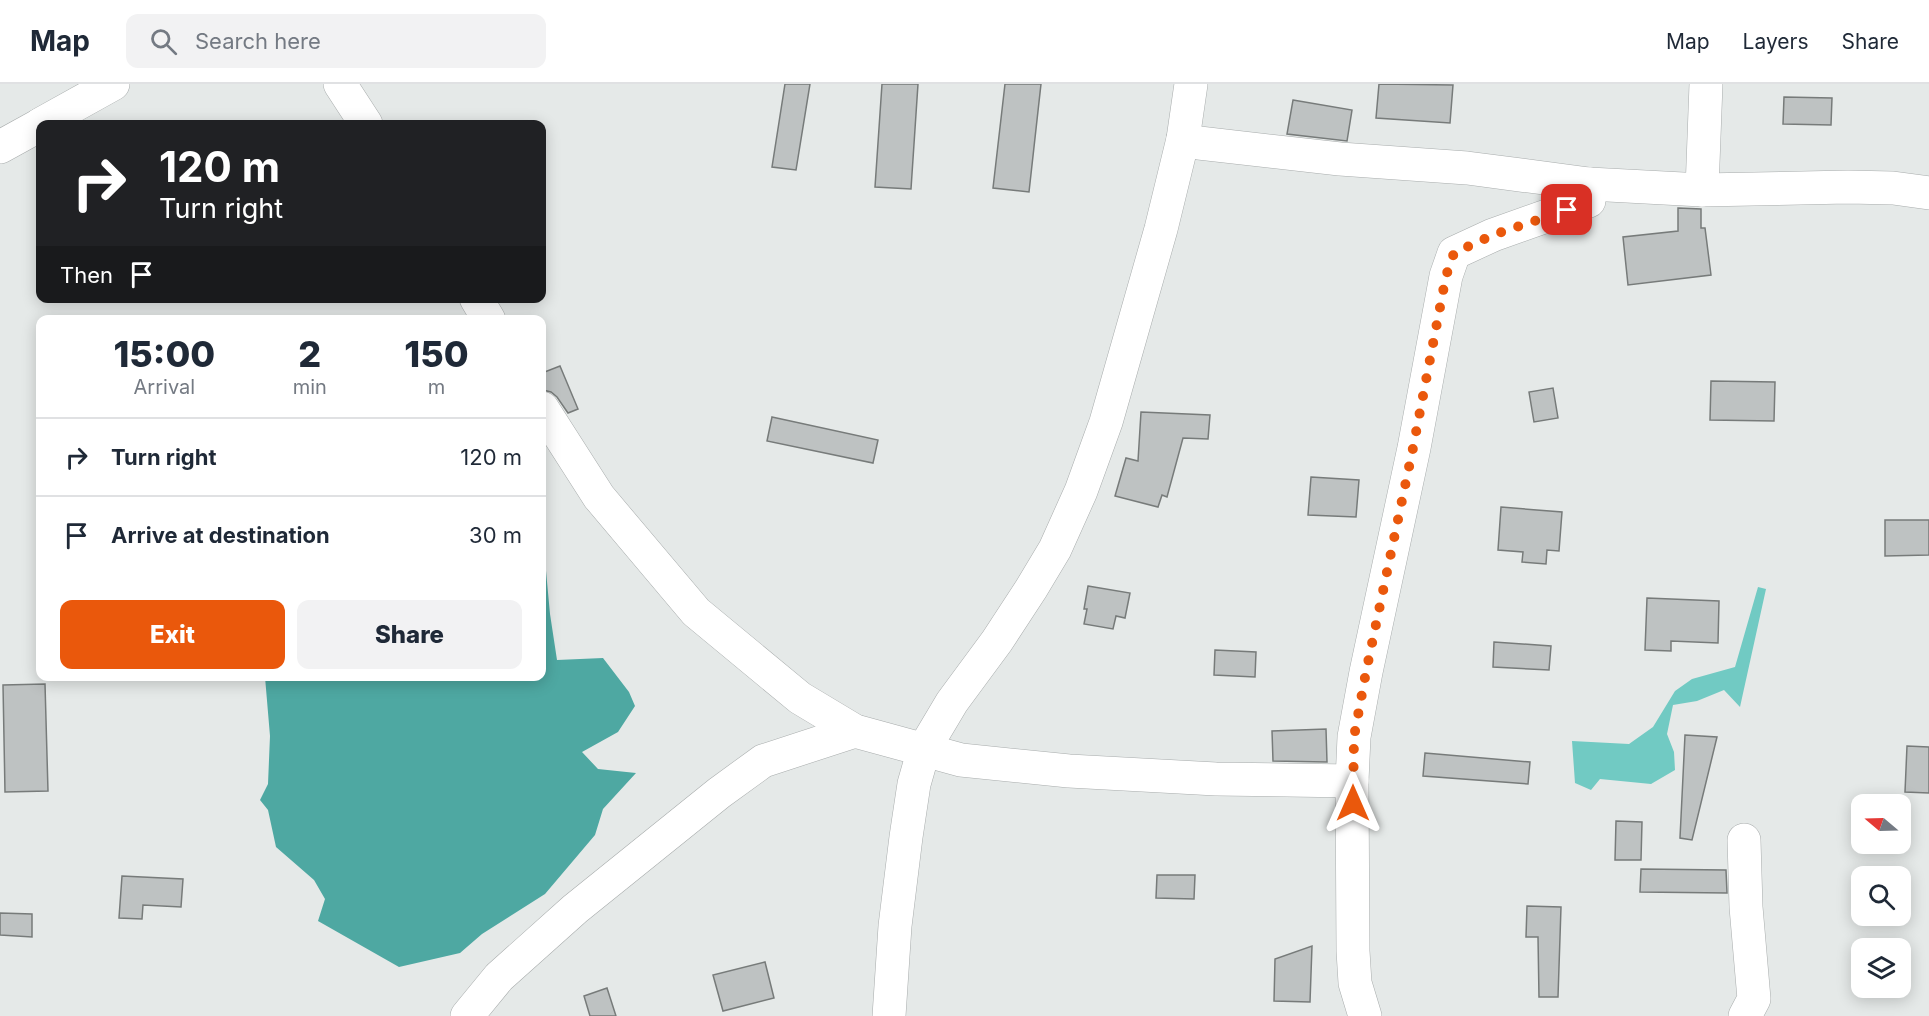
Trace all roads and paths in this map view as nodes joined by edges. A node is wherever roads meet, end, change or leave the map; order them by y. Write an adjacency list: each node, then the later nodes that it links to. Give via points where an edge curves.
1 (113, 84): 5 (street)
2 (340, 84): 6 (street)
3 (1191, 84): 8 (street)
4 (1706, 84): 11 (street)
5 (50, 120)
6 (363, 120)
7 (36, 128): 9 (street)
8 (1183, 139): 10 (street); 15 (street, via 1122,370 1081,491 1055,549 1031,589)
9 (0, 147)
10 (1589, 184): 11 (street); 16 (street, via 1589,201 1454,253 1446,276 1366,672 1354,737)
11 (1702, 190): 12 (street, via 1848,187)
12 (1929, 193)
13 (546, 414): 14 (street, via 599,497 696,612 800,698)
14 (855, 731): 15 (street); 18 (street, via 763,761 719,793 575,909 499,977)
15 (924, 749): 16 (street, via 961,760 1069,771); 19 (street, via 906,837)
16 (1352, 781): 20 (street, via 1355,983)
17 (1744, 840): 21 (street, via 1754,999)
18 (467, 1016)
19 (889, 1016)
20 (1365, 1016)
21 (1745, 1016)

